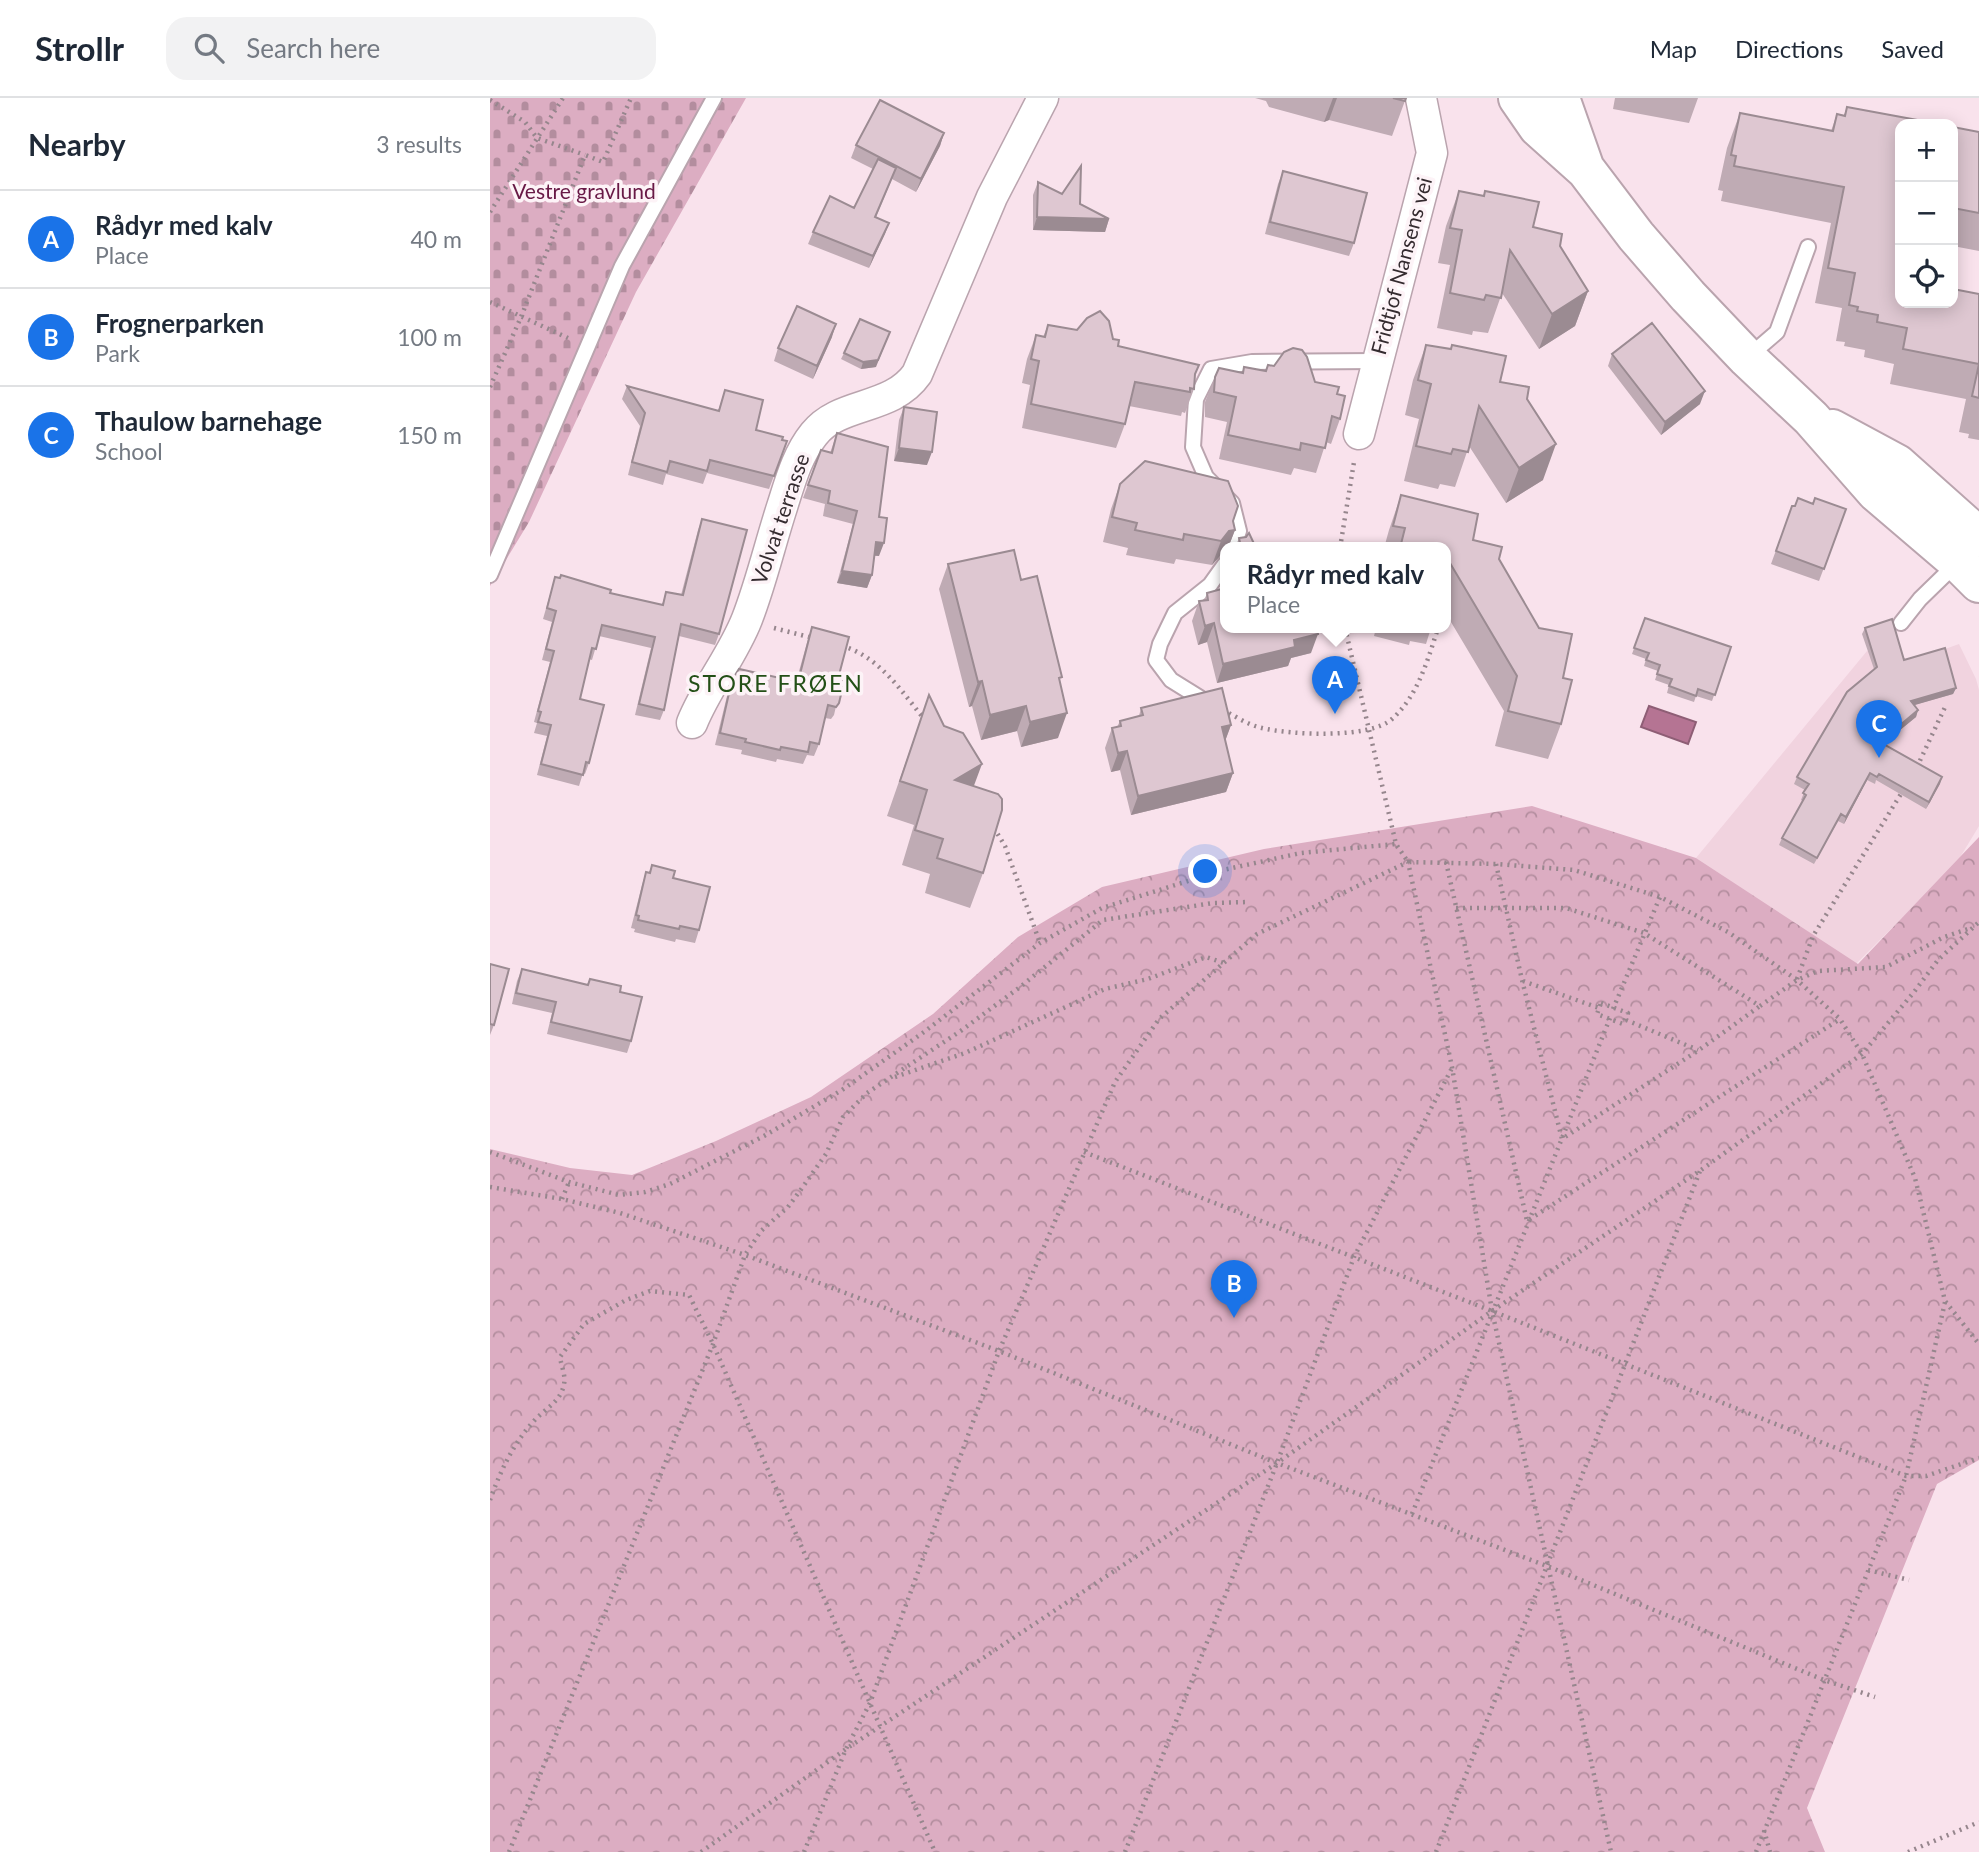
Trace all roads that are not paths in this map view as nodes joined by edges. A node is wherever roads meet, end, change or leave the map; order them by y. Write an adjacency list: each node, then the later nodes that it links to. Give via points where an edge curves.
1 (713, 98): 14 (lane, via 622,266)
2 (1043, 98): 17 (street, Volvat terrasse, via 992,197 918,374 896,395 834,418 806,445 747,621)
3 (1421, 98): 9 (street, Fridtjof Nansens vei, via 1432,153)
4 (1518, 98): 6 (street, via 1538,127)
5 (1560, 98): 6 (street)
6 (1586, 170): 8 (street, via 1636,236)
7 (1808, 247): 8 (lane, via 1777,331)
8 (1747, 358): 12 (street, via 1811,418 1897,464)
9 (1376, 361): 10 (street, Fridtjof Nansens vei); 11 (lane, via 1252,362 1211,369 1196,399 1193,447 1206,477 1232,503 1240,531)
10 (1359, 433)
11 (1235, 542)
12 (1974, 549): 15 (lane)
13 (1220, 571): 16 (lane, via 1175,613 1156,660 1171,680)
14 (490, 575)
15 (1901, 623)
16 (1200, 698)
17 (692, 723)

